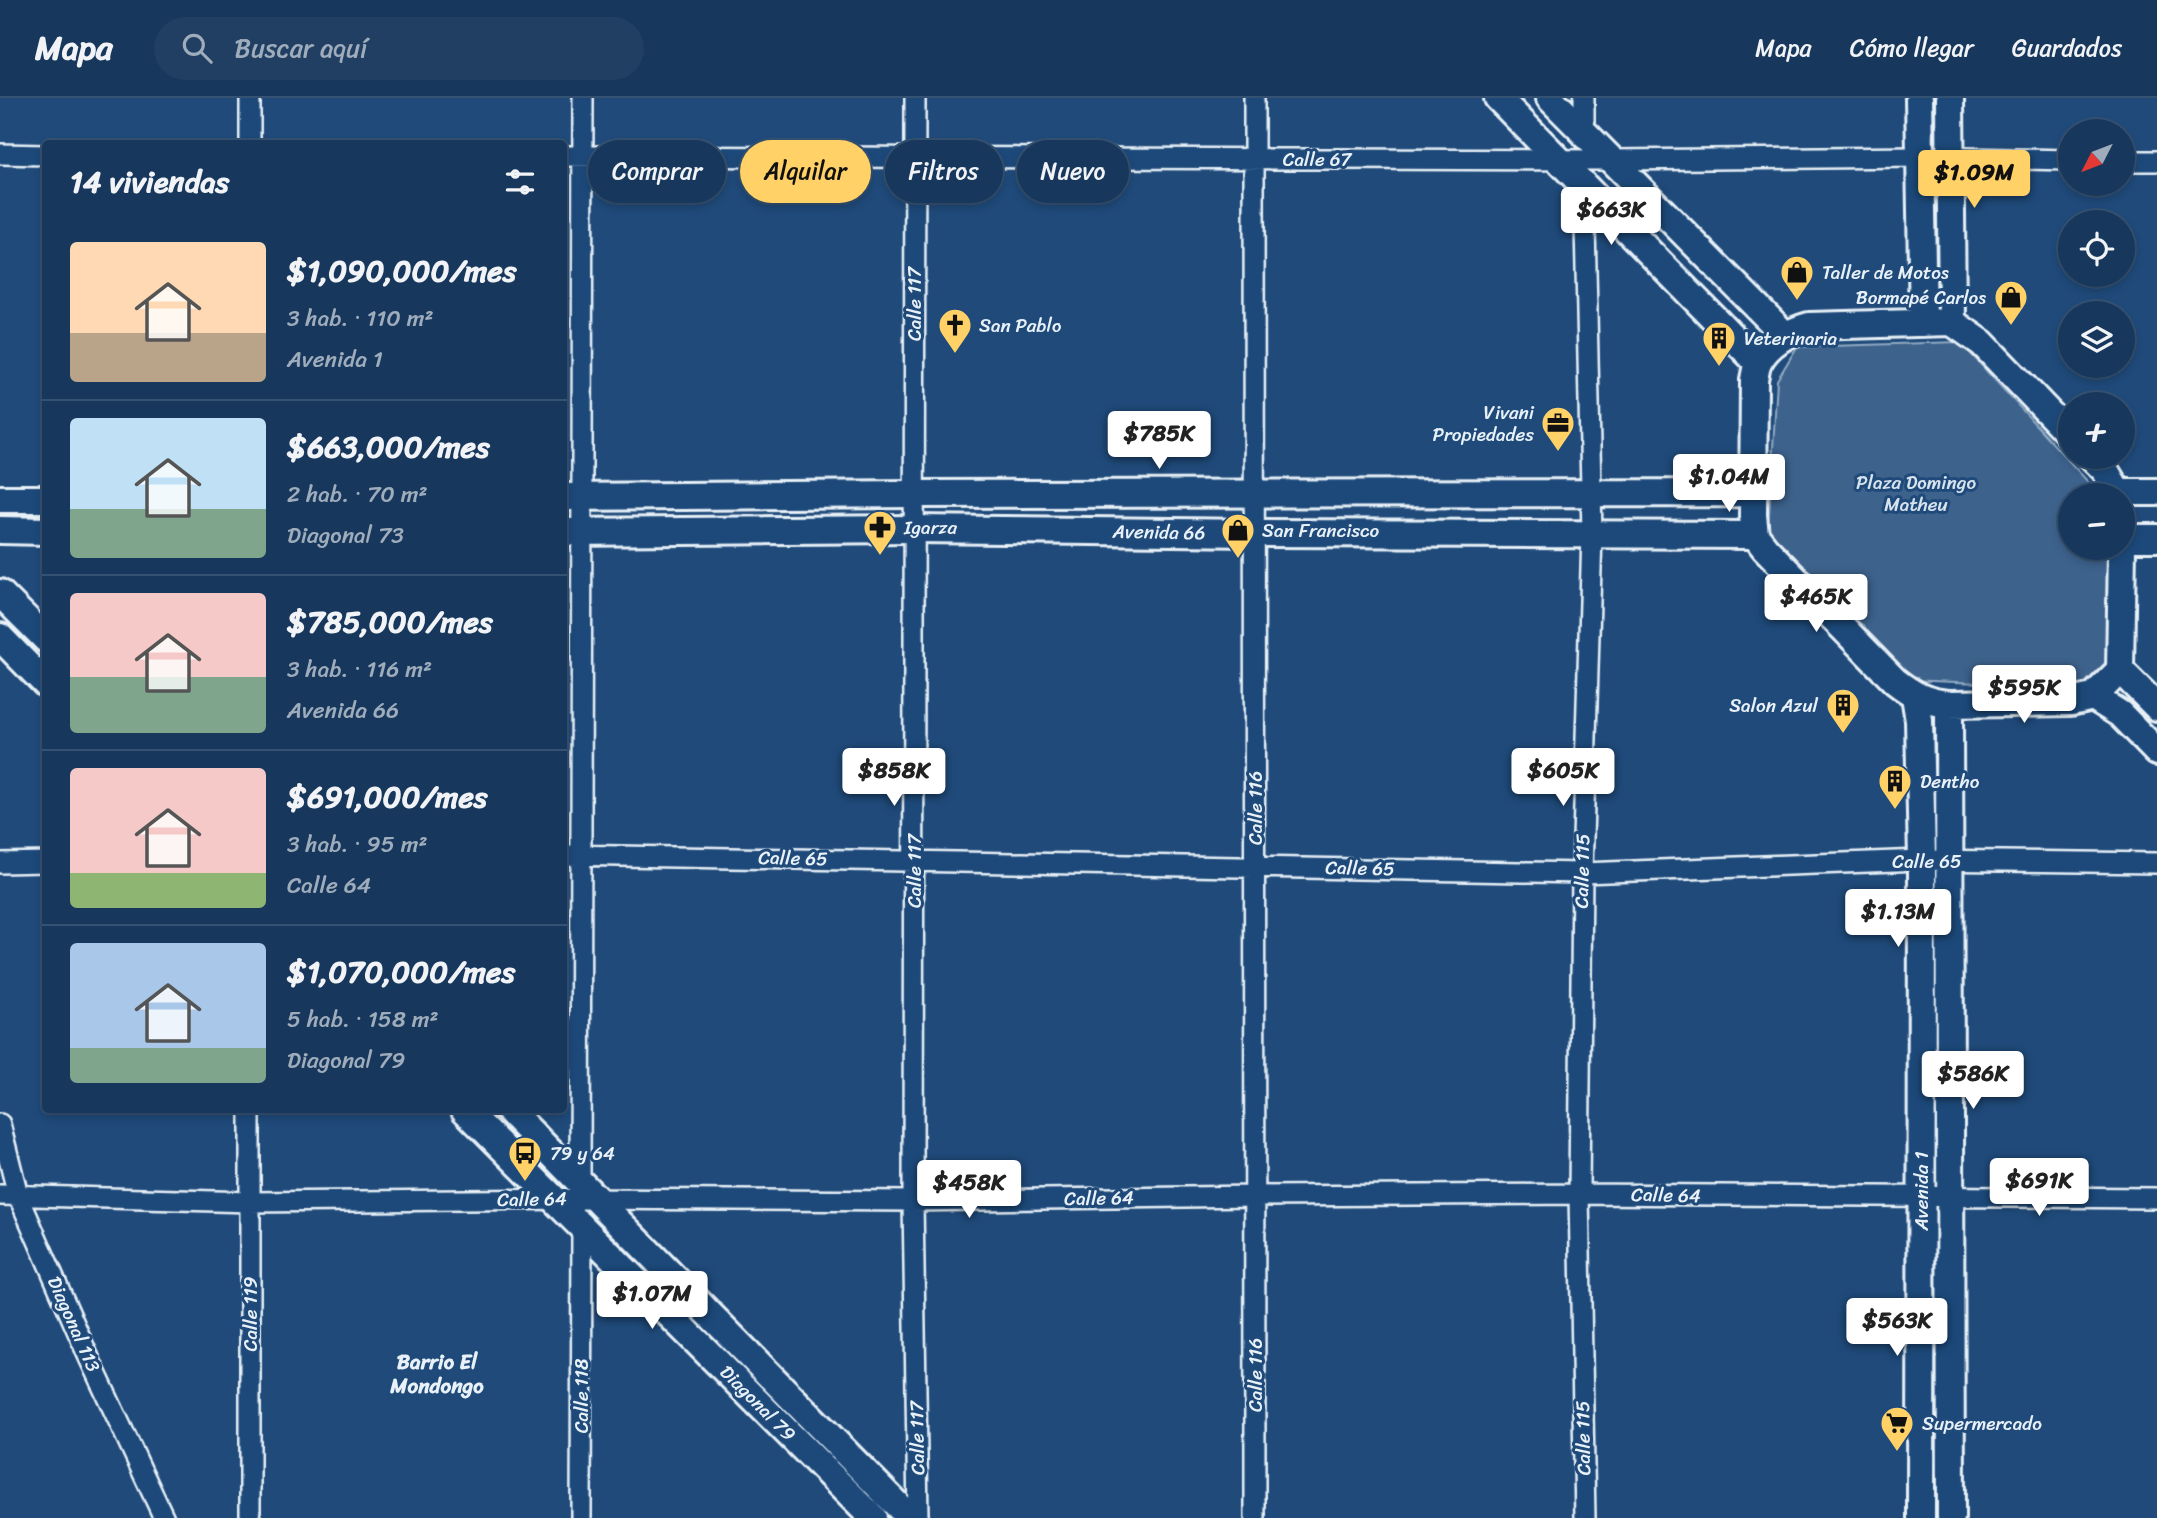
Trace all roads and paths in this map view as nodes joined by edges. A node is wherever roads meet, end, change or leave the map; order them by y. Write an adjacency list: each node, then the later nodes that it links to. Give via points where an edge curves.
1 (250, 98): 11 (street)
2 (583, 98): 15 (street, Calle 118)
3 (915, 98): 12 (street, Calle 117)
4 (1254, 98): 19 (street, Calle 116)
5 (1498, 98): 25 (main road)
6 (1550, 98): 10 (main road)
7 (1584, 98): 10 (street, Calle 115)
8 (1919, 98): 18 (main road)
9 (1950, 98): 20 (main road)
10 (1584, 132): 21 (main road); 25 (street, Calle 115)
11 (250, 140)
12 (915, 140)
13 (0, 155): 14 (street)
14 (42, 155)
15 (573, 156): 16 (street, Calle 67); 40 (street, Calle 118)
16 (885, 157)
17 (1003, 158): 19 (street, Calle 67)
18 (1918, 158): 20 (street, Calle 67); 21 (street, Calle 67); 27 (main road)
19 (1254, 159): 25 (street, Calle 67); 39 (street, Calle 116)
20 (1950, 159): 22 (street, Calle 67); 28 (main road)
21 (1611, 160): 25 (street, Calle 67); 29 (main road)
22 (2058, 160)
23 (2135, 160): 24 (street)
24 (2157, 161)
25 (1576, 168): 30 (main road); 38 (street, Calle 115)
26 (915, 203): 37 (street, Calle 117)
27 (1923, 323): 28 (main road); 29 (main road, via 1809,326)
28 (1952, 323): 31 (main road, via 1982,343)
29 (1785, 335): 30 (main road)
30 (1758, 363): 35 (main road, via 1754,380)
31 (2058, 422)
32 (2101, 469): 33 (main road)
33 (2112, 483)
34 (2157, 492): 36 (main road)
35 (1755, 493): 38 (main road, Avenida 66); 49 (main road)
36 (2135, 493)
37 (914, 494): 39 (main road, Avenida 66); 40 (main road, Avenida 66); 43 (street, Calle 117)
38 (1590, 494): 39 (main road, Avenida 66); 48 (street, Calle 115)
39 (1254, 495): 47 (street, Calle 116)
40 (573, 497): 46 (street, Calle 118)
41 (0, 499): 42 (main road)
42 (42, 499)
43 (914, 529): 46 (main road, Avenida 66); 47 (main road, Avenida 66); 64 (street, Calle 117)
44 (0, 530): 45 (main road)
45 (42, 531)
46 (573, 532): 63 (street, Calle 118)
47 (1254, 533): 48 (main road, Avenida 66); 70 (street, Calle 116)
48 (1592, 534): 49 (main road, Avenida 66); 71 (street, Calle 115)
49 (1755, 535): 58 (main road, via 1886,672)
50 (2135, 538): 51 (main road)
51 (2157, 538)
52 (2122, 560): 56 (main road)
53 (0, 593): 54 (main road)
54 (42, 635)
55 (0, 637): 57 (main road)
56 (2120, 670): 59 (main road); 61 (main road)
57 (42, 680)
58 (1915, 696): 60 (main road); 65 (main road, Avenida 1)
59 (2093, 697): 60 (main road, via 2071,702); 62 (main road, via 2120,714)
60 (1949, 704): 66 (main road, Avenida 1)
61 (2157, 707)
62 (2157, 752)
63 (573, 855): 64 (street, Calle 65); 76 (street, Calle 118)
64 (914, 860): 70 (street, Calle 65); 84 (street, Calle 117)
65 (1922, 860): 66 (street, Calle 65); 71 (street, Calle 65); 80 (main road, Avenida 1)
66 (1949, 861): 69 (street, Calle 65); 81 (main road, Avenida 1)
67 (42, 862): 68 (street)
68 (0, 863)
69 (2157, 863)
70 (1255, 866): 71 (street, Calle 65); 79 (street, Calle 116)
71 (1582, 873): 77 (street, Calle 115)
72 (250, 1113): 85 (street, Calle 119)
73 (468, 1113): 83 (main road, Diagonal 79)
74 (512, 1113): 76 (main road, Diagonal 79)
75 (0, 1124): 78 (street, Diagonal 113)
76 (586, 1194): 83 (street, Calle 64); 84 (street, Calle 64); 86 (street, Calle 118); 91 (main road, Diagonal 79)
77 (1578, 1194): 79 (street, Calle 64); 80 (street, Calle 64); 94 (street, Calle 115)
78 (9, 1195): 85 (street, Calle 64); 87 (street, Diagonal 113)
79 (1255, 1196): 84 (street, Calle 64); 93 (street, Calle 116)
80 (1920, 1198): 81 (street, Calle 64); 95 (main road, Avenida 1)
81 (1950, 1198): 82 (street, Calle 64); 96 (main road, Avenida 1)
82 (2157, 1198)
83 (554, 1199): 85 (street, Calle 64); 86 (main road, Diagonal 79)
84 (913, 1201): 92 (street, Calle 117)
85 (250, 1202): 88 (street, Calle 119)
86 (582, 1227): 89 (street, Calle 118); 90 (main road, Diagonal 79)
87 (164, 1518)
88 (250, 1518)
89 (581, 1518)
90 (873, 1518)
91 (910, 1518)
92 (918, 1518)
93 (1255, 1518)
94 (1585, 1518)
95 (1922, 1518)
96 (1951, 1518)

